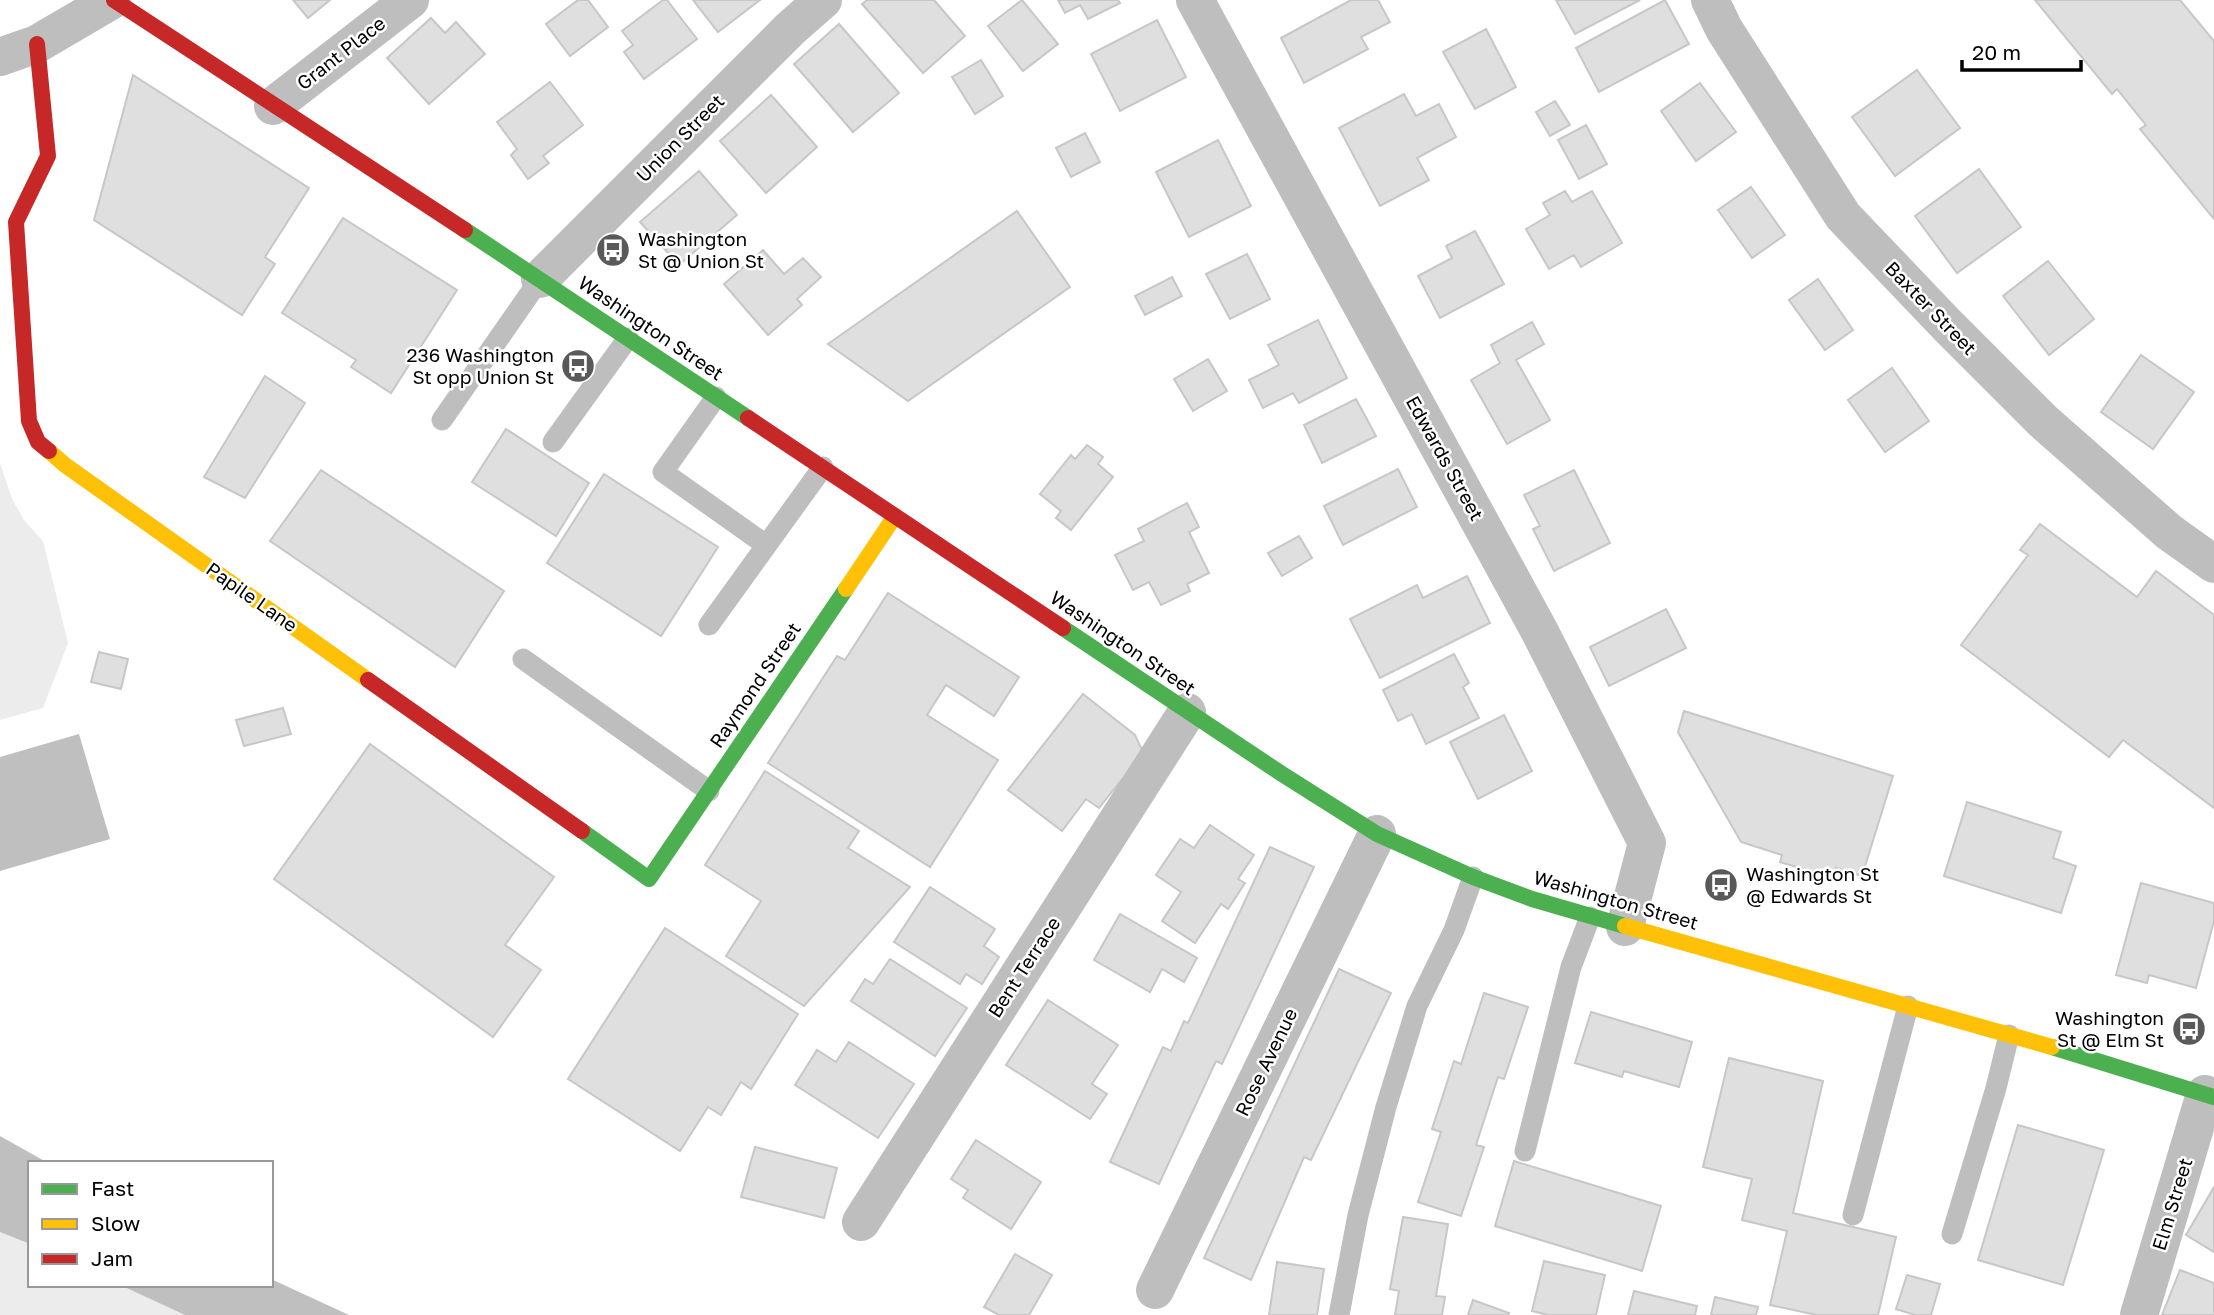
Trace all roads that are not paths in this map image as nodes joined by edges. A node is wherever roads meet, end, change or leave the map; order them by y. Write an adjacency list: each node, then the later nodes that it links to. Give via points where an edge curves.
1 (113, 0): 6 (street); 8 (main road, Washington Street)
2 (410, 0): 8 (street, Grant Place)
3 (823, 0): 10 (street, Union Street)
4 (1195, 0): 26 (street, Edwards Street, via 1540,632 1647,843)
5 (1710, 0): 18 (street, Baxter Street, via 1843,216 2043,421 2169,532)
6 (37, 44): 7 (street); 9 (main road, Papile Lane, via 48,156)
7 (0, 57)
8 (273, 106): 10 (main road, Washington Street)
9 (8, 214): 25 (main road, Papile Lane, via 29,421 38,442)
10 (540, 279): 11 (main road, Washington Street); 13 (lane)
11 (628, 338): 12 (main road, Washington Street); 14 (lane)
12 (716, 397): 15 (main road, Washington Street); 17 (lane, via 663,472)
13 (442, 420)
14 (553, 442)
15 (823, 467): 16 (main road, Washington Street); 17 (lane)
16 (895, 516): 21 (main road, Washington Street); 22 (main road, Raymond Street)
17 (766, 545): 19 (lane)
18 (2214, 564)
19 (709, 625)
20 (523, 659): 22 (lane)
21 (1187, 712): 23 (main road, Washington Street); 32 (street, Bent Terrace)
22 (709, 791): 25 (main road, Raymond Street)
23 (1377, 834): 24 (main road, Washington Street); 34 (street, Rose Avenue)
24 (1474, 877): 26 (main road, Washington Street); 35 (lane, via 1418,1006 1394,1081 1359,1214)
25 (649, 878)
26 (1608, 922): 27 (main road, Washington Street); 30 (lane, via 1571,967)
27 (1908, 1006): 28 (main road, Washington Street); 31 (lane)
28 (2009, 1035): 29 (main road, Washington Street); 33 (lane)
29 (2209, 1096): 36 (street, Elm Street)
30 (1525, 1151)
31 (1853, 1215)
32 (861, 1222)
33 (1952, 1234)
34 (1155, 1290)
35 (1339, 1315)
36 (2139, 1315)

